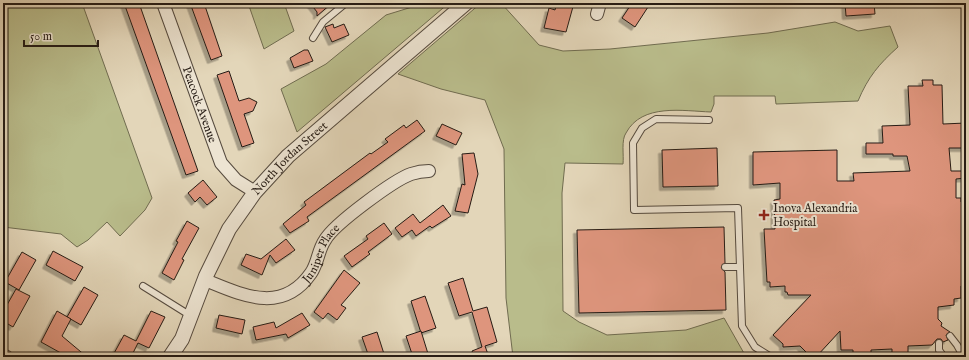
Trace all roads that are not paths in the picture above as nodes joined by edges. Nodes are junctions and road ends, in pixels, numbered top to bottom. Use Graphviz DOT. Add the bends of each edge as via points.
graph roads {
  1 [pos="164,3"];
  2 [pos="346,3"];
  3 [pos="466,3"];
  4 [pos="313,38"];
  5 [pos="708,120"];
  6 [pos="429,171"];
  7 [pos="255,192"];
  8 [pos="725,267"];
  9 [pos="740,267"];
  10 [pos="205,280"];
  11 [pos="143,286"];
  12 [pos="191,316"];
  13 [pos="950,336"];
  14 [pos="939,343"];
  15 [pos="3,355"];
  16 [pos="962,355"];
  17 [pos="7,357"];
  18 [pos="170,357"];
  19 [pos="771,357"];
  20 [pos="944,357"];
  1 -- 7 [label="street, Peacock Avenue" via="221,163 236,180"];
  2 -- 4 [label="lane" via="323,22"];
  3 -- 7 [label="street, North Jordan Street" via="288,156"];
  5 -- 9 [label="lane" via="656,119 642,128 633,143 634,210 738,208"];
  6 -- 10 [label="street, Juniper Place" via="411,174 398,180 339,224 323,243 312,272 294,291 254,299"];
  7 -- 10 [label="street, North Jordan Street" via="229,229"];
  8 -- 9 [label="lane"];
  9 -- 19 [label="lane" via="742,326 755,347"];
  10 -- 12 [label="street, North Jordan Street"];
  11 -- 12 [label="lane"];
  12 -- 18 [label="street, North Jordan Street" via="182,339"];
  13 -- 16 [label="lane"];
  14 -- 20 [label="lane" via="939,350"];
  15 -- 17 [label="street"];
}
